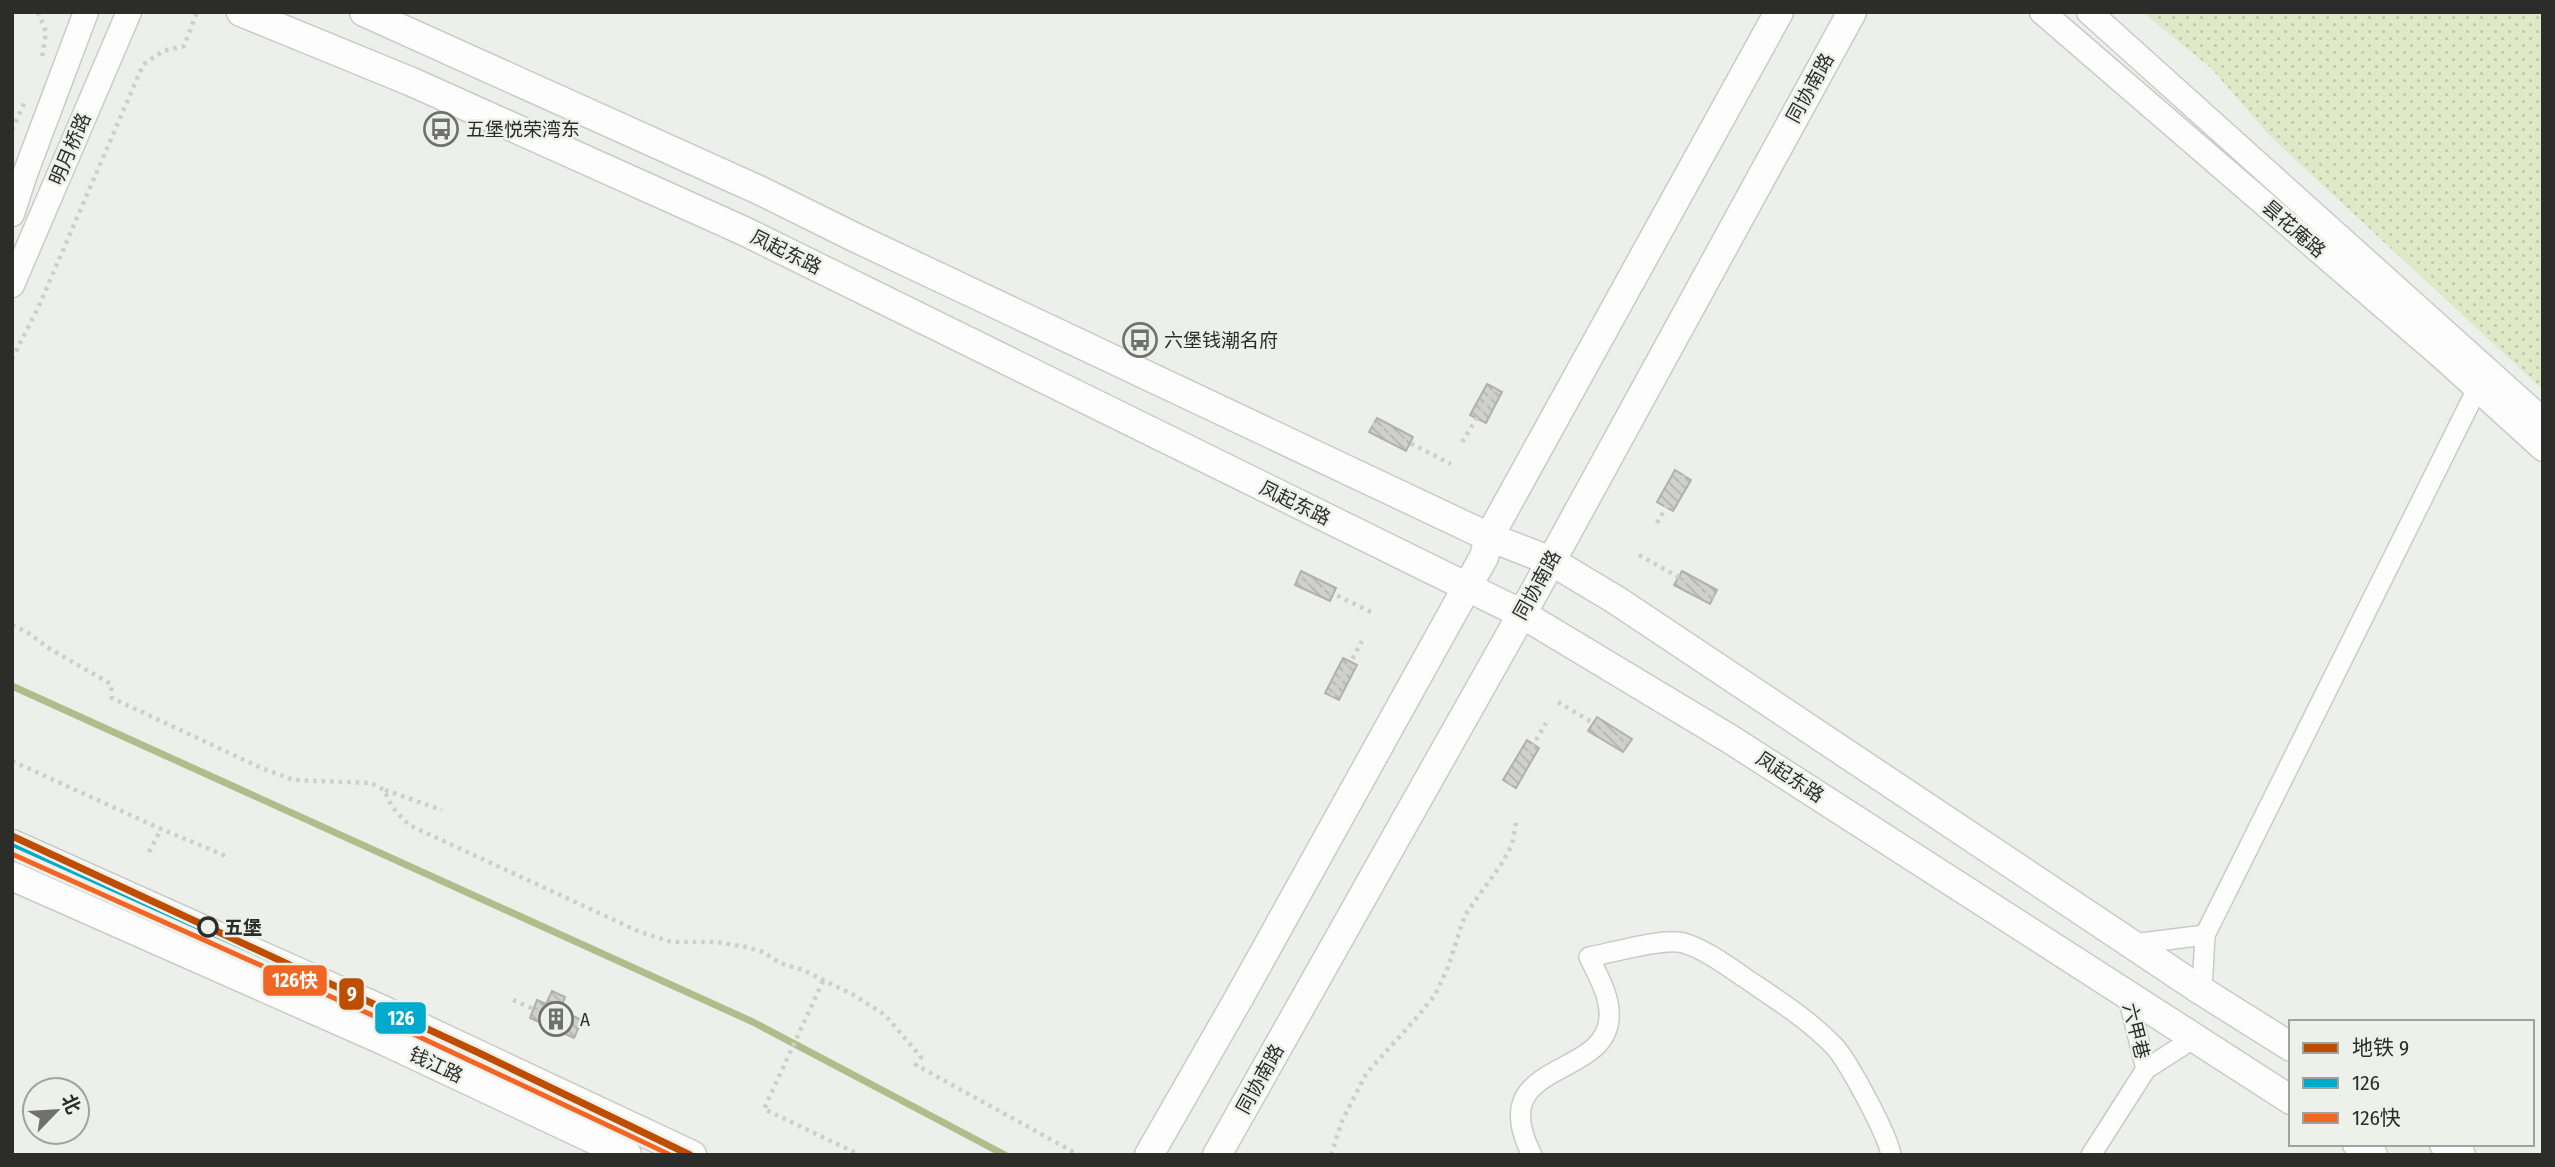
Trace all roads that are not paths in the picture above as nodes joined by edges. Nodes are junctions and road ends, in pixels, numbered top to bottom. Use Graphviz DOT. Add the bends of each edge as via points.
graph roads {
  1 [pos="86,12"];
  2 [pos="129,12"];
  3 [pos="241,12"];
  4 [pos="364,12"];
  5 [pos="1779,12"];
  6 [pos="1853,12"];
  7 [pos="2042,12"];
  8 [pos="2089,12"];
  9 [pos="12,214"];
  10 [pos="12,285"];
  11 [pos="2482,379"];
  12 [pos="2543,421"];
  13 [pos="2543,449"];
  14 [pos="1489,537"];
  15 [pos="1551,561"];
  16 [pos="1467,587"];
  17 [pos="1522,614"];
  18 [pos="12,844"];
  19 [pos="12,876"];
  20 [pos="2205,934"];
  21 [pos="2133,944"];
  22 [pos="2202,991"];
  23 [pos="2127,993"];
  24 [pos="2196,1037"];
  25 [pos="2289,1046"];
  26 [pos="2146,1069"];
  27 [pos="2289,1099"];
  28 [pos="628,1155"];
  29 [pos="692,1155"];
  30 [pos="1149,1155"];
  31 [pos="1217,1155"];
  32 [pos="1532,1155"];
  33 [pos="1891,1155"];
  34 [pos="2091,1155"];
  1 -- 9 [label="street, 明月桥路"];
  2 -- 10 [label="street, 明月桥路"];
  3 -- 16 [label="main road, 凤起东路" via="412,82 744,230"];
  4 -- 14 [label="main road" via="759,190"];
  5 -- 14 [label="main road"];
  6 -- 15 [label="main road, 同协南路"];
  7 -- 11 [label="street, 昙花庵路"];
  8 -- 11 [label="street, 昙花庵路"];
  11 -- 12 [label="street, 昙花庵路"];
  11 -- 13 [label="street, 昙花庵路"];
  11 -- 20 [label="street"];
  14 -- 15 [label="main road"];
  14 -- 16 [label="main road"];
  15 -- 17 [label="main road, 同协南路"];
  15 -- 21 [label="main road"];
  16 -- 17 [label="main road, 凤起东路"];
  16 -- 30 [label="main road"];
  17 -- 23 [label="main road, 凤起东路" via="1730,738"];
  17 -- 31 [label="main road, 同协南路"];
  18 -- 29 [label="main road, 钱江路"];
  19 -- 28 [label="main road, 钱江路" via="387,1042"];
  20 -- 21 [label="street"];
  20 -- 22 [label="street"];
  21 -- 22 [label="main road"];
  22 -- 25 [label="main road"];
  23 -- 24 [label="main road, 凤起东路"];
  23 -- 26 [label="street, 六甲巷"];
  24 -- 26 [label="street, 六甲巷"];
  24 -- 27 [label="main road, 凤起东路"];
  26 -- 34 [label="street, 六甲巷"];
  32 -- 33 [label="street" via="1519,1119 1526,1094 1605,1036 1609,1018 1606,994 1589,957 1682,942 1792,1010 1836,1048 1868,1101"];
}
